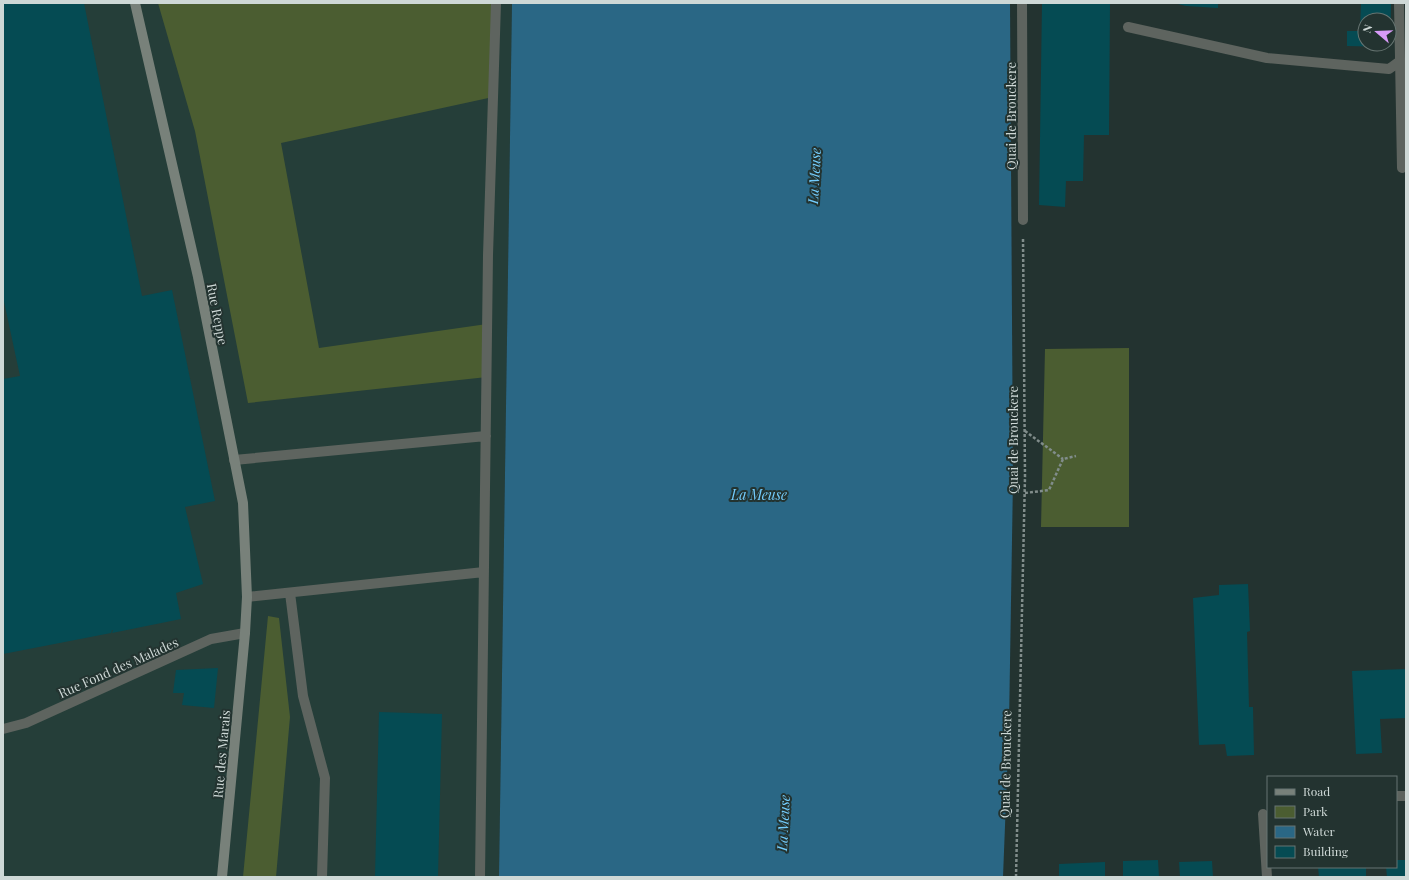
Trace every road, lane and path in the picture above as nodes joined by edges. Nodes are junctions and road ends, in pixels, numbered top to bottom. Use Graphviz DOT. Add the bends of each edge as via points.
graph roads {
  1 [pos="135,3"];
  2 [pos="496,3"];
  3 [pos="1022,3"];
  4 [pos="1399,3"];
  5 [pos="1128,27"];
  6 [pos="1400,61"];
  7 [pos="1404,169"];
  8 [pos="1023,220"];
  9 [pos="1025,430"];
  10 [pos="486,436"];
  11 [pos="1076,456"];
  12 [pos="1063,459"];
  13 [pos="234,460"];
  14 [pos="1025,494"];
  15 [pos="484,572"];
  16 [pos="290,593"];
  17 [pos="247,597"];
  18 [pos="245,633"];
  19 [pos="3,730"];
  20 [pos="1263,814"];
  21 [pos="222,877"];
  22 [pos="322,877"];
  23 [pos="480,877"];
  24 [pos="1016,877"];
  25 [pos="1267,877"];
  1 -- 13 [label="main road, Rue Reppe" via="198,277"];
  2 -- 10 [label="street" via="488,255"];
  3 -- 8 [label="street, Quai de Brouckere"];
  4 -- 6 [label="street"];
  5 -- 6 [label="street" via="1267,58 1389,69"];
  6 -- 7 [label="street"];
  8 -- 9 [label="path, Quai de Brouckere"];
  9 -- 12 [label="path"];
  9 -- 14 [label="path, Quai de Brouckere"];
  10 -- 13 [label="street"];
  10 -- 15 [label="street"];
  11 -- 12 [label="path"];
  12 -- 14 [label="path" via="1048,490"];
  13 -- 17 [label="main road, Rue Reppe" via="243,503"];
  14 -- 24 [label="path, Quai de Brouckere"];
  15 -- 16 [label="street"];
  15 -- 23 [label="street"];
  16 -- 17 [label="street"];
  16 -- 22 [label="street" via="303,696 326,778"];
  17 -- 18 [label="main road, Rue Reppe"];
  18 -- 19 [label="street, Rue Fond des Malades" via="211,639 26,723"];
  18 -- 21 [label="main road, Rue des Marais"];
  20 -- 25 [label="street"];
}
